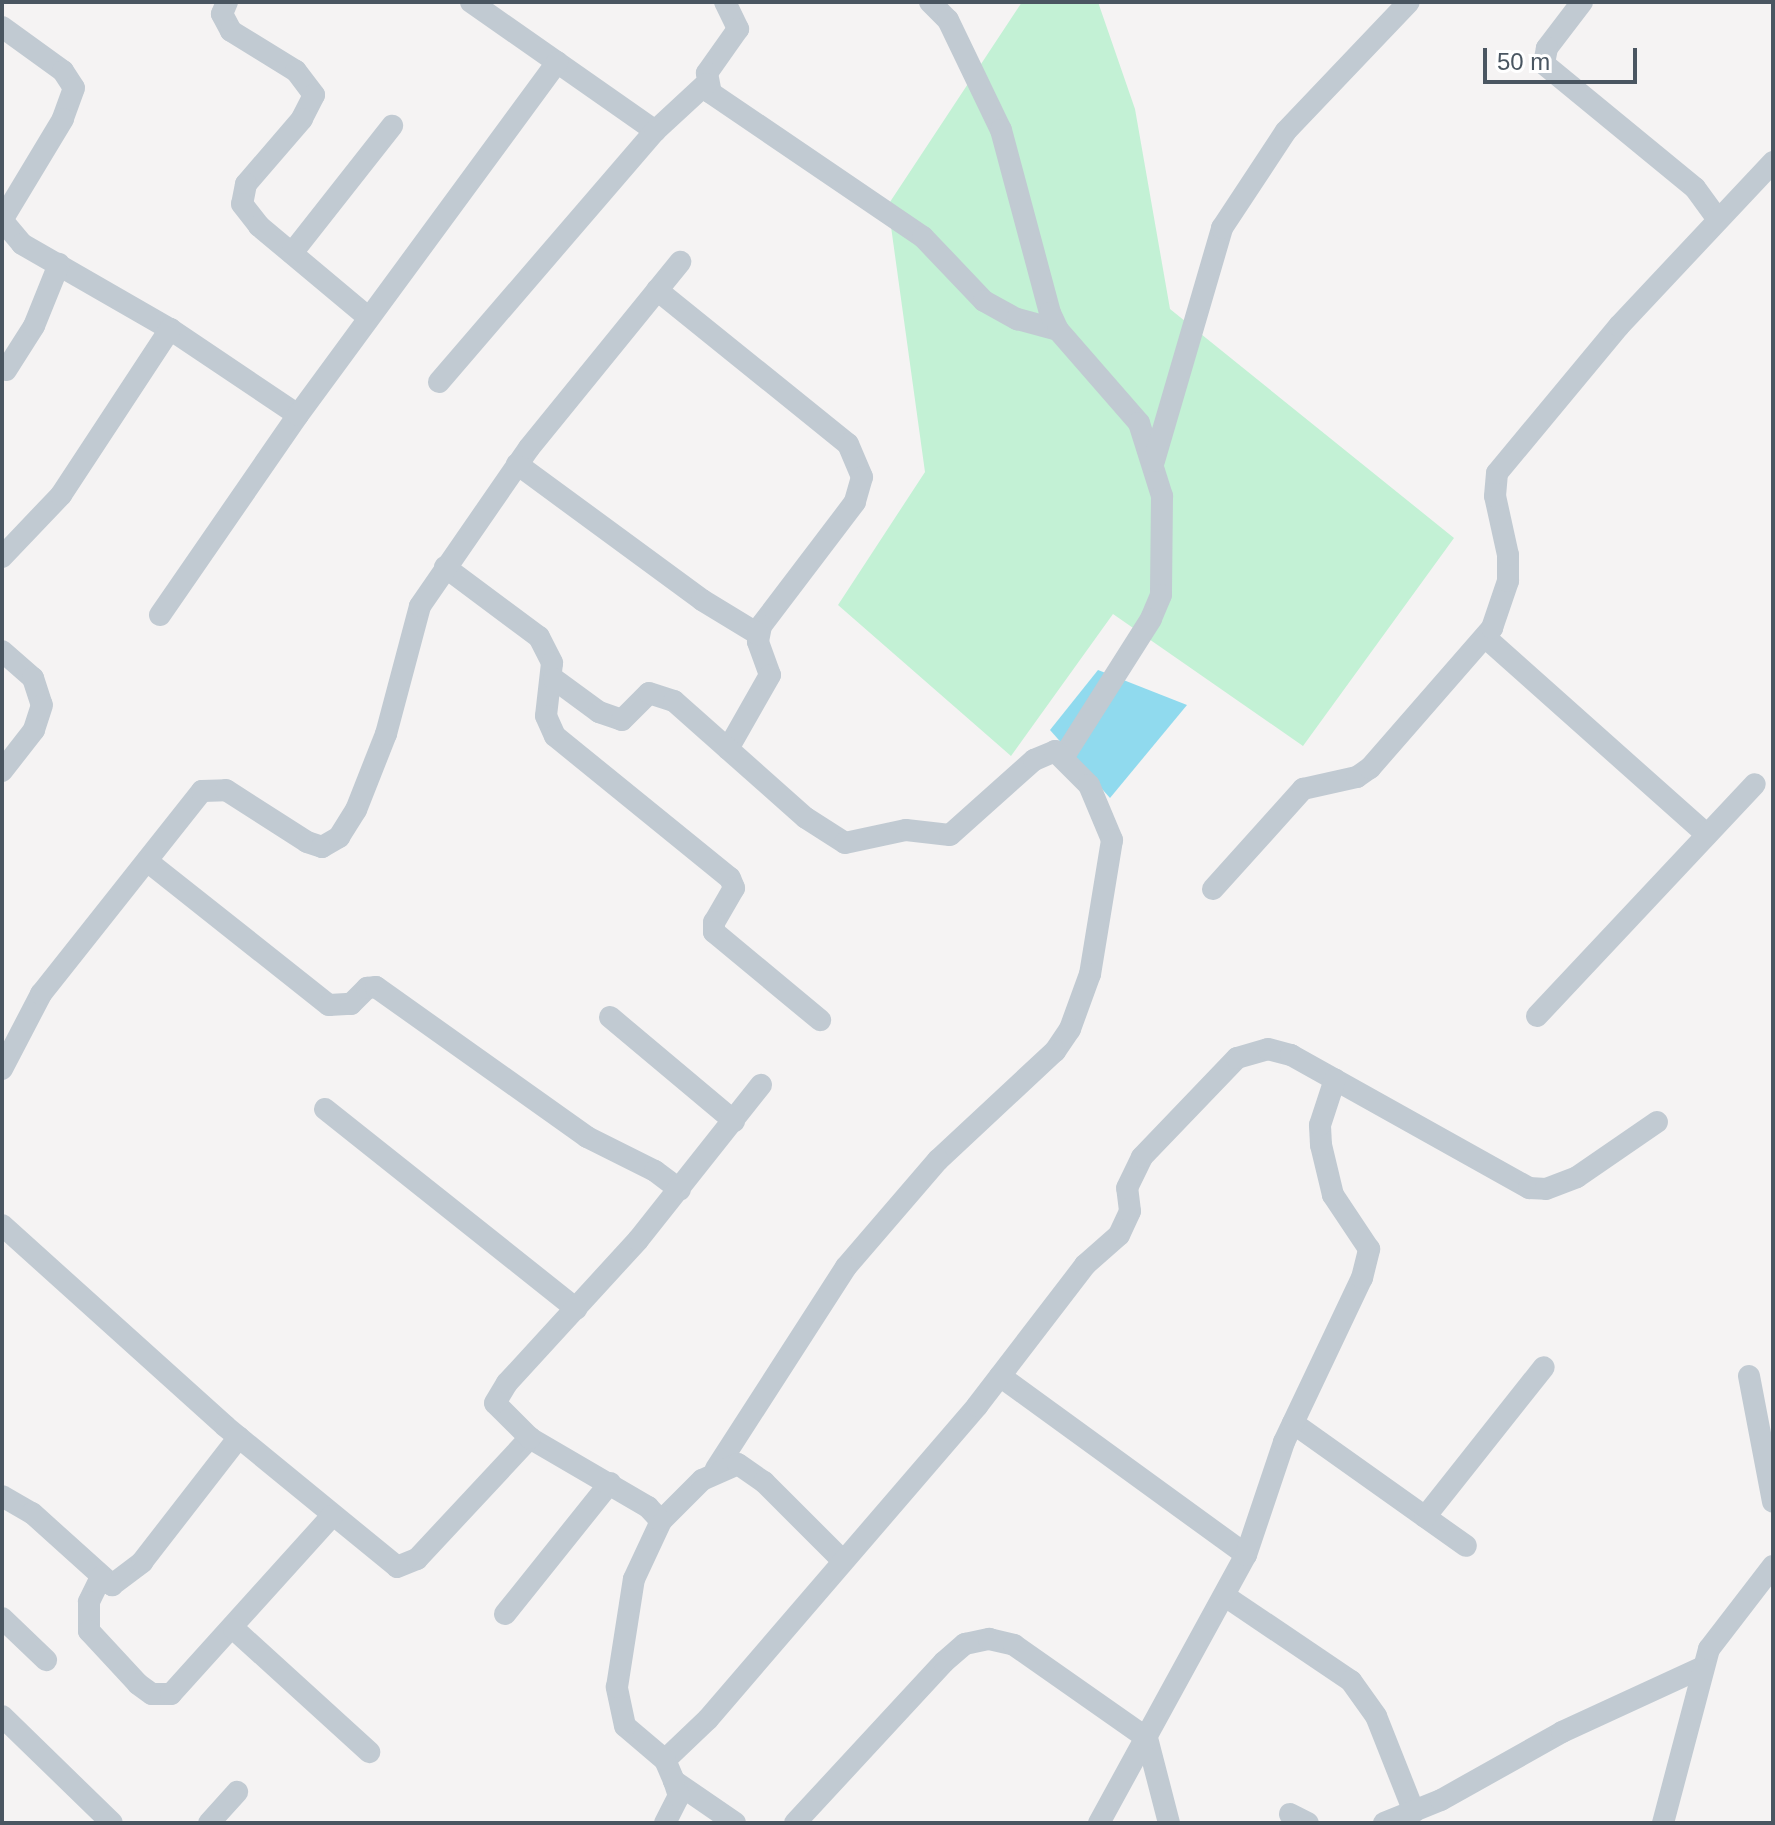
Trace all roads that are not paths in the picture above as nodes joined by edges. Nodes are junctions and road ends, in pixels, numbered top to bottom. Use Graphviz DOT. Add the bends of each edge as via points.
graph roads {
  1 [pos="227,2"];
  2 [pos="471,2"];
  3 [pos="725,2"];
  4 [pos="930,2"];
  5 [pos="1409,2"];
  6 [pos="1582,2"];
  7 [pos="2,27"];
  8 [pos="557,62"];
  9 [pos="706,84"];
  10 [pos="392,126"];
  11 [pos="655,131"];
  12 [pos="1773,162"];
  13 [pos="2,220"];
  14 [pos="1718,220"];
  15 [pos="292,253"];
  16 [pos="680,262"];
  17 [pos="59,264"];
  18 [pos="657,290"];
  19 [pos="368,317"];
  20 [pos="170,329"];
  21 [pos="1058,330"];
  22 [pos="6,370"];
  23 [pos="439,382"];
  24 [pos="298,415"];
  25 [pos="1154,461"];
  26 [pos="517,464"];
  27 [pos="2,557"];
  28 [pos="445,567"];
  29 [pos="160,615"];
  30 [pos="758,634"];
  31 [pos="1485,637"];
  32 [pos="2,651"];
  33 [pos="554,679"];
  34 [pos="728,749"];
  35 [pos="1064,756"];
  36 [pos="2,771"];
  37 [pos="1755,784"];
  38 [pos="1707,835"];
  39 [pos="147,861"];
  40 [pos="1213,889"];
  41 [pos="1537,1016"];
  42 [pos="610,1017"];
  43 [pos="820,1020"];
  44 [pos="2,1069"];
  45 [pos="1335,1079"];
  46 [pos="761,1085"];
  47 [pos="325,1109"];
  48 [pos="734,1121"];
  49 [pos="1657,1122"];
  50 [pos="680,1190"];
  51 [pos="2,1225"];
  52 [pos="576,1309"];
  53 [pos="1544,1367"];
  54 [pos="1000,1376"];
  55 [pos="1749,1376"];
  56 [pos="1293,1423"];
  57 [pos="239,1437"];
  58 [pos="530,1438"];
  59 [pos="716,1469"];
  60 [pos="610,1483"];
  61 [pos="3,1497"];
  62 [pos="1773,1502"];
  63 [pos="332,1516"];
  64 [pos="1425,1517"];
  65 [pos="661,1521"];
  66 [pos="1466,1546"];
  67 [pos="1246,1555"];
  68 [pos="842,1560"];
  69 [pos="1773,1566"];
  70 [pos="101,1577"];
  71 [pos="1225,1596"];
  72 [pos="505,1614"];
  73 [pos="2,1618"];
  74 [pos="234,1629"];
  75 [pos="46,1660"];
  76 [pos="1701,1668"];
  77 [pos="2,1716"];
  78 [pos="1147,1738"];
  79 [pos="369,1752"];
  80 [pos="670,1770"];
  81 [pos="237,1792"];
  82 [pos="1414,1812"];
  83 [pos="1108,1820"];
  84 [pos="112,1823"];
  85 [pos="209,1823"];
  86 [pos="665,1823"];
  87 [pos="735,1823"];
  88 [pos="795,1823"];
  89 [pos="1169,1823"];
  90 [pos="1384,1823"];
  91 [pos="1663,1823"];
  1 -- 15 [label="street" via="222,14 231,31 296,71 314,95 302,119 241,195 248,213"];
  2 -- 8 [label="street"];
  3 -- 9 [label="street" via="738,29 707,73"];
  4 -- 21 [label="street" via="948,20 1001,130"];
  5 -- 25 [label="street" via="1286,131 1222,228"];
  6 -- 14 [label="street" via="1547,48 1544,64 1695,188"];
  7 -- 13 [label="street" via="63,71 74,88 63,119"];
  8 -- 11 [label="street"];
  8 -- 19 [label="street"];
  9 -- 11 [label="street"];
  9 -- 21 [label="street" via="721,100 923,237 984,301 1017,319"];
  10 -- 15 [label="street"];
  11 -- 23 [label="street"];
  12 -- 14 [label="street"];
  13 -- 17 [label="street" via="22,244"];
  14 -- 31 [label="street" via="1619,326 1497,473 1495,496 1508,581 1501,615"];
  15 -- 19 [label="street"];
  16 -- 18 [label="street"];
  17 -- 20 [label="street"];
  17 -- 22 [label="street" via="34,326"];
  18 -- 26 [label="street"];
  18 -- 30 [label="street" via="807,408 848,444 859,462 862,477 855,502"];
  19 -- 24 [label="street"];
  20 -- 24 [label="street"];
  20 -- 27 [label="street" via="61,495"];
  21 -- 25 [label="street" via="1139,423"];
  24 -- 29 [label="street"];
  25 -- 35 [label="street" via="1162,496 1161,595"];
  26 -- 28 [label="street"];
  26 -- 30 [label="street" via="702,600"];
  28 -- 33 [label="street" via="539,637"];
  28 -- 39 [label="street" via="420,606 386,734 362,795 332,844 307,842 217,786 202,791"];
  30 -- 34 [label="street" via="770,675"];
  31 -- 38 [label="street"];
  31 -- 40 [label="street" via="1370,768 1341,782 1303,789"];
  32 -- 36 [label="street" via="33,678 42,705 34,730"];
  33 -- 34 [label="street" via="599,712 622,720 649,693 658,692"];
  33 -- 43 [label="street" via="546,716 555,736 730,878 734,888 714,922 714,932"];
  34 -- 35 [label="street" via="806,818 845,843 906,830 950,835 1034,760 1047,752"];
  35 -- 59 [label="street" via="1089,785 1112,840 1082,1005 1055,1051 938,1160 846,1267"];
  37 -- 38 [label="street"];
  38 -- 41 [label="street"];
  39 -- 44 [label="street" via="41,994"];
  39 -- 50 [label="street" via="329,1005 351,1004 367,988 376,987 587,1137 655,1171"];
  42 -- 48 [label="street"];
  45 -- 49 [label="street" via="1529,1188 1546,1189 1577,1177"];
  45 -- 54 [label="street" via="1268,1049 1237,1058 1142,1157 1127,1188 1127,1223 1078,1274"];
  45 -- 56 [label="street" via="1320,1125 1327,1180 1342,1213 1369,1249 1362,1278"];
  46 -- 48 [label="street"];
  47 -- 52 [label="street"];
  48 -- 50 [label="street"];
  50 -- 52 [label="street"];
  51 -- 57 [label="street"];
  52 -- 58 [label="street" via="495,1403"];
  53 -- 64 [label="street"];
  54 -- 67 [label="street"];
  54 -- 68 [label="street"];
  55 -- 62 [label="street"];
  56 -- 64 [label="street"];
  56 -- 67 [label="street"];
  57 -- 63 [label="street"];
  57 -- 70 [label="street" via="130,1576 112,1585"];
  58 -- 60 [label="street"];
  58 -- 63 [label="street" via="417,1559 397,1567"];
  59 -- 65 [label="street"];
  59 -- 68 [label="street" via="738,1464 753,1473"];
  60 -- 65 [label="street"];
  60 -- 72 [label="street"];
  61 -- 70 [label="street" via="32,1513"];
  63 -- 74 [label="street"];
  64 -- 66 [label="street"];
  65 -- 80 [label="street" via="634,1579 617,1687 625,1726"];
  67 -- 71 [label="street"];
  68 -- 80 [label="street"];
  69 -- 76 [label="street" via="1709,1649"];
  70 -- 74 [label="street" via="89,1602 89,1631 152,1694 171,1694"];
  71 -- 78 [label="street"];
  71 -- 82 [label="street" via="1351,1681 1376,1716"];
  73 -- 75 [label="street"];
  74 -- 79 [label="street"];
  76 -- 82 [label="street" via="1562,1732"];
  76 -- 91 [label="street"];
  77 -- 84 [label="street"];
  78 -- 83 [label="street"];
  78 -- 88 [label="street" via="1014,1645 989,1639 965,1644"];
  78 -- 89 [label="street"];
  80 -- 86 [label="street" via="679,1796"];
  80 -- 87 [label="street"];
  81 -- 85 [label="street"];
  82 -- 90 [label="street"];
}
